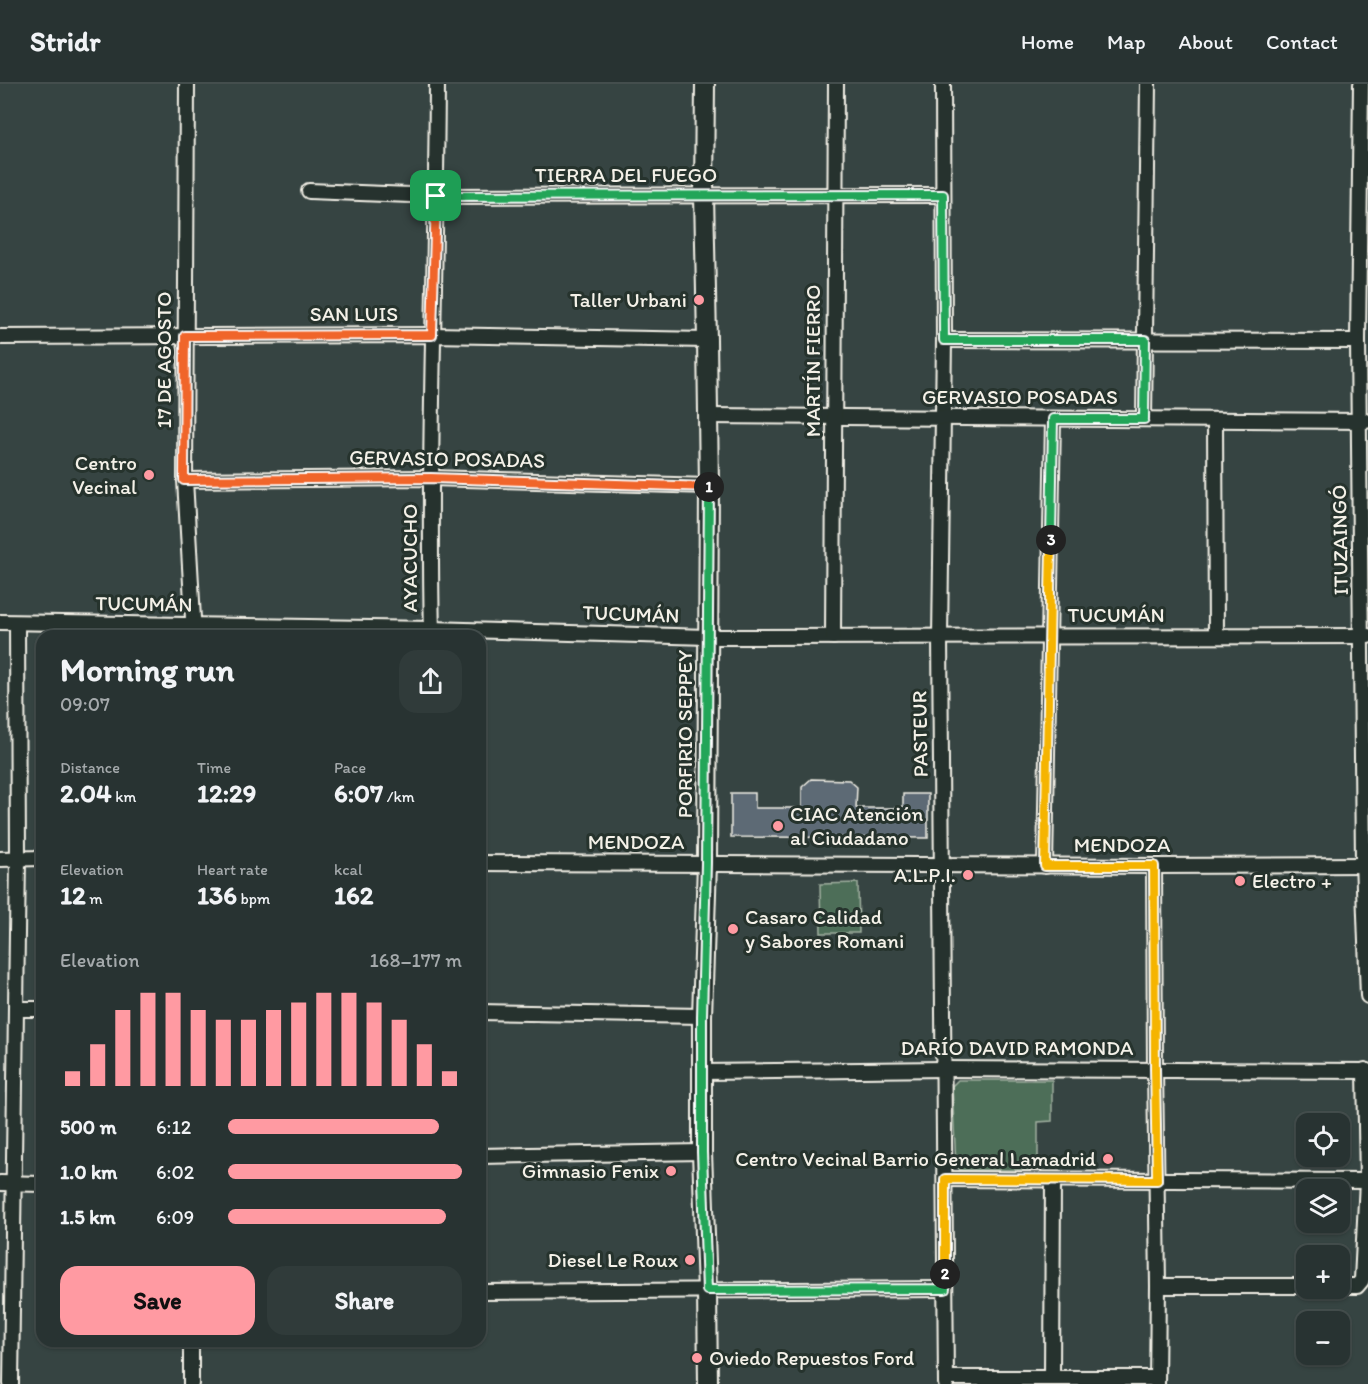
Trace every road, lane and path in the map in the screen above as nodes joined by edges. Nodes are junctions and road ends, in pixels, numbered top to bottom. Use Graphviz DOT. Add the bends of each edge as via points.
graph roads {
  1 [pos="187,84"];
  2 [pos="437,84"];
  3 [pos="705,84"];
  4 [pos="836,84"];
  5 [pos="943,84"];
  6 [pos="1148,84"];
  7 [pos="1361,84"];
  8 [pos="1364,170"];
  9 [pos="309,191"];
  10 [pos="835,194"];
  11 [pos="704,195"];
  12 [pos="943,195"];
  13 [pos="436,196"];
  14 [pos="432,335"];
  15 [pos="185,336"];
  16 [pos="0,337"];
  17 [pos="707,340"];
  18 [pos="944,340"];
  19 [pos="1145,340"];
  20 [pos="1358,341"];
  21 [pos="708,416"];
  22 [pos="834,417"];
  23 [pos="943,418"];
  24 [pos="1053,419"];
  25 [pos="1144,419"];
  26 [pos="1215,420"];
  27 [pos="1364,421"];
  28 [pos="431,478"];
  29 [pos="184,480"];
  30 [pos="709,486"];
  31 [pos="0,622"];
  32 [pos="17,622"];
  33 [pos="174,630"];
  34 [pos="194,630"];
  35 [pos="431,630"];
  36 [pos="486,633"];
  37 [pos="1216,636"];
  38 [pos="1365,636"];
  39 [pos="708,637"];
  40 [pos="832,637"];
  41 [pos="940,637"];
  42 [pos="1049,637"];
  43 [pos="18,858"];
  44 [pos="36,858"];
  45 [pos="0,859"];
  46 [pos="486,863"];
  47 [pos="706,863"];
  48 [pos="942,865"];
  49 [pos="1366,865"];
  50 [pos="1045,866"];
  51 [pos="1154,866"];
  52 [pos="1368,996"];
  53 [pos="36,1009"];
  54 [pos="16,1010"];
  55 [pos="486,1012"];
  56 [pos="702,1016"];
  57 [pos="944,1069"];
  58 [pos="1155,1069"];
  59 [pos="1366,1071"];
  60 [pos="702,1072"];
  61 [pos="702,1152"];
  62 [pos="486,1155"];
  63 [pos="945,1179"];
  64 [pos="1053,1180"];
  65 [pos="1157,1180"];
  66 [pos="1367,1181"];
  67 [pos="6,1184"];
  68 [pos="36,1184"];
  69 [pos="1158,1286"];
  70 [pos="1296,1286"];
  71 [pos="1350,1286"];
  72 [pos="945,1289"];
  73 [pos="707,1290"];
  74 [pos="486,1292"];
  75 [pos="191,1347"];
  76 [pos="1052,1378"];
  77 [pos="946,1381"];
  78 [pos="1157,1381"];
  79 [pos="11,1384"];
  80 [pos="191,1384"];
  81 [pos="708,1384"];
  1 -- 15 [label="street, 17 DE AGOSTO"];
  2 -- 13 [label="street, AYACUCHO"];
  3 -- 11 [label="main road, PORFIRIO SEPPEY"];
  4 -- 10 [label="street, MARTÍN FIERRO"];
  5 -- 12 [label="street, PASTEUR"];
  6 -- 19 [label="street"];
  7 -- 8 [label="street, ITUZAINGÓ"];
  8 -- 20 [label="street, ITUZAINGÓ"];
  9 -- 13 [label="street, TIERRA DEL FUEGO"];
  10 -- 11 [label="street, TIERRA DEL FUEGO"];
  10 -- 12 [label="street, TIERRA DEL FUEGO"];
  10 -- 22 [label="street, MARTÍN FIERRO"];
  11 -- 13 [label="street, TIERRA DEL FUEGO"];
  11 -- 17 [label="main road, PORFIRIO SEPPEY"];
  12 -- 18 [label="street, PASTEUR"];
  13 -- 14 [label="street, AYACUCHO"];
  14 -- 15 [label="street, SAN LUIS"];
  14 -- 17 [label="street, SAN LUIS"];
  14 -- 28 [label="street, AYACUCHO"];
  15 -- 16 [label="street, SAN LUIS"];
  15 -- 29 [label="street, 17 DE AGOSTO"];
  17 -- 21 [label="main road, PORFIRIO SEPPEY"];
  18 -- 19 [label="street"];
  18 -- 23 [label="street, PASTEUR"];
  19 -- 20 [label="street"];
  19 -- 25 [label="street"];
  20 -- 27 [label="street, ITUZAINGÓ"];
  21 -- 22 [label="street, GERVASIO POSADAS"];
  21 -- 30 [label="main road, PORFIRIO SEPPEY"];
  22 -- 23 [label="street, GERVASIO POSADAS"];
  22 -- 40 [label="street, MARTÍN FIERRO"];
  23 -- 24 [label="street, GERVASIO POSADAS"];
  23 -- 41 [label="street, PASTEUR"];
  24 -- 25 [label="street, GERVASIO POSADAS"];
  24 -- 42 [label="street"];
  25 -- 26 [label="street, GERVASIO POSADAS"];
  26 -- 27 [label="street, GERVASIO POSADAS"];
  26 -- 37 [label="street"];
  27 -- 38 [label="street, ITUZAINGÓ"];
  28 -- 29 [label="street, GERVASIO POSADAS"];
  28 -- 30 [label="street, GERVASIO POSADAS"];
  28 -- 35 [label="street, AYACUCHO"];
  29 -- 34 [label="street, 17 DE AGOSTO"];
  30 -- 39 [label="main road, PORFIRIO SEPPEY"];
  31 -- 32 [label="street, TUCUMÁN"];
  32 -- 33 [label="street, TUCUMÁN"];
  32 -- 43 [label="street"];
  36 -- 39 [label="street, TUCUMÁN"];
  37 -- 38 [label="street, TUCUMÁN"];
  37 -- 42 [label="street, TUCUMÁN"];
  38 -- 49 [label="street, ITUZAINGÓ"];
  39 -- 40 [label="street, TUCUMÁN"];
  39 -- 47 [label="main road, PORFIRIO SEPPEY"];
  40 -- 41 [label="street, TUCUMÁN"];
  41 -- 42 [label="street, TUCUMÁN"];
  41 -- 48 [label="street, PASTEUR"];
  42 -- 50 [label="street"];
  43 -- 44 [label="street"];
  43 -- 45 [label="street"];
  43 -- 54 [label="street"];
  46 -- 47 [label="street, MENDOZA"];
  47 -- 48 [label="street, MENDOZA"];
  47 -- 56 [label="main road, PORFIRIO SEPPEY"];
  48 -- 50 [label="street, MENDOZA"];
  48 -- 57 [label="street, PASTEUR"];
  49 -- 51 [label="street, MENDOZA"];
  49 -- 52 [label="street, ITUZAINGÓ"];
  50 -- 51 [label="street, MENDOZA"];
  51 -- 58 [label="street"];
  53 -- 54 [label="street"];
  54 -- 67 [label="street"];
  55 -- 56 [label="street"];
  56 -- 60 [label="main road, PORFIRIO SEPPEY"];
  57 -- 58 [label="street, DARÍO DAVID RAMONDA"];
  57 -- 60 [label="street, DARÍO DAVID RAMONDA"];
  57 -- 63 [label="street, PASTEUR"];
  58 -- 59 [label="street, DARÍO DAVID RAMONDA"];
  58 -- 65 [label="street"];
  59 -- 66 [label="street"];
  60 -- 61 [label="main road, PORFIRIO SEPPEY"];
  61 -- 62 [label="street"];
  61 -- 73 [label="main road, PORFIRIO SEPPEY"];
  63 -- 64 [label="street"];
  63 -- 72 [label="street, PASTEUR"];
  64 -- 65 [label="street"];
  64 -- 76 [label="street"];
  65 -- 66 [label="street"];
  65 -- 69 [label="street"];
  66 -- 71 [label="street" via="1362,1280 1357,1286"];
  67 -- 68 [label="street"];
  67 -- 79 [label="street"];
  69 -- 70 [label="street"];
  69 -- 78 [label="street"];
  72 -- 73 [label="street"];
  72 -- 77 [label="street, PASTEUR"];
  73 -- 74 [label="street"];
  73 -- 81 [label="main road, PORFIRIO SEPPEY"];
  75 -- 80 [label="street"];
  76 -- 77 [label="street"];
  76 -- 78 [label="street"];
}
